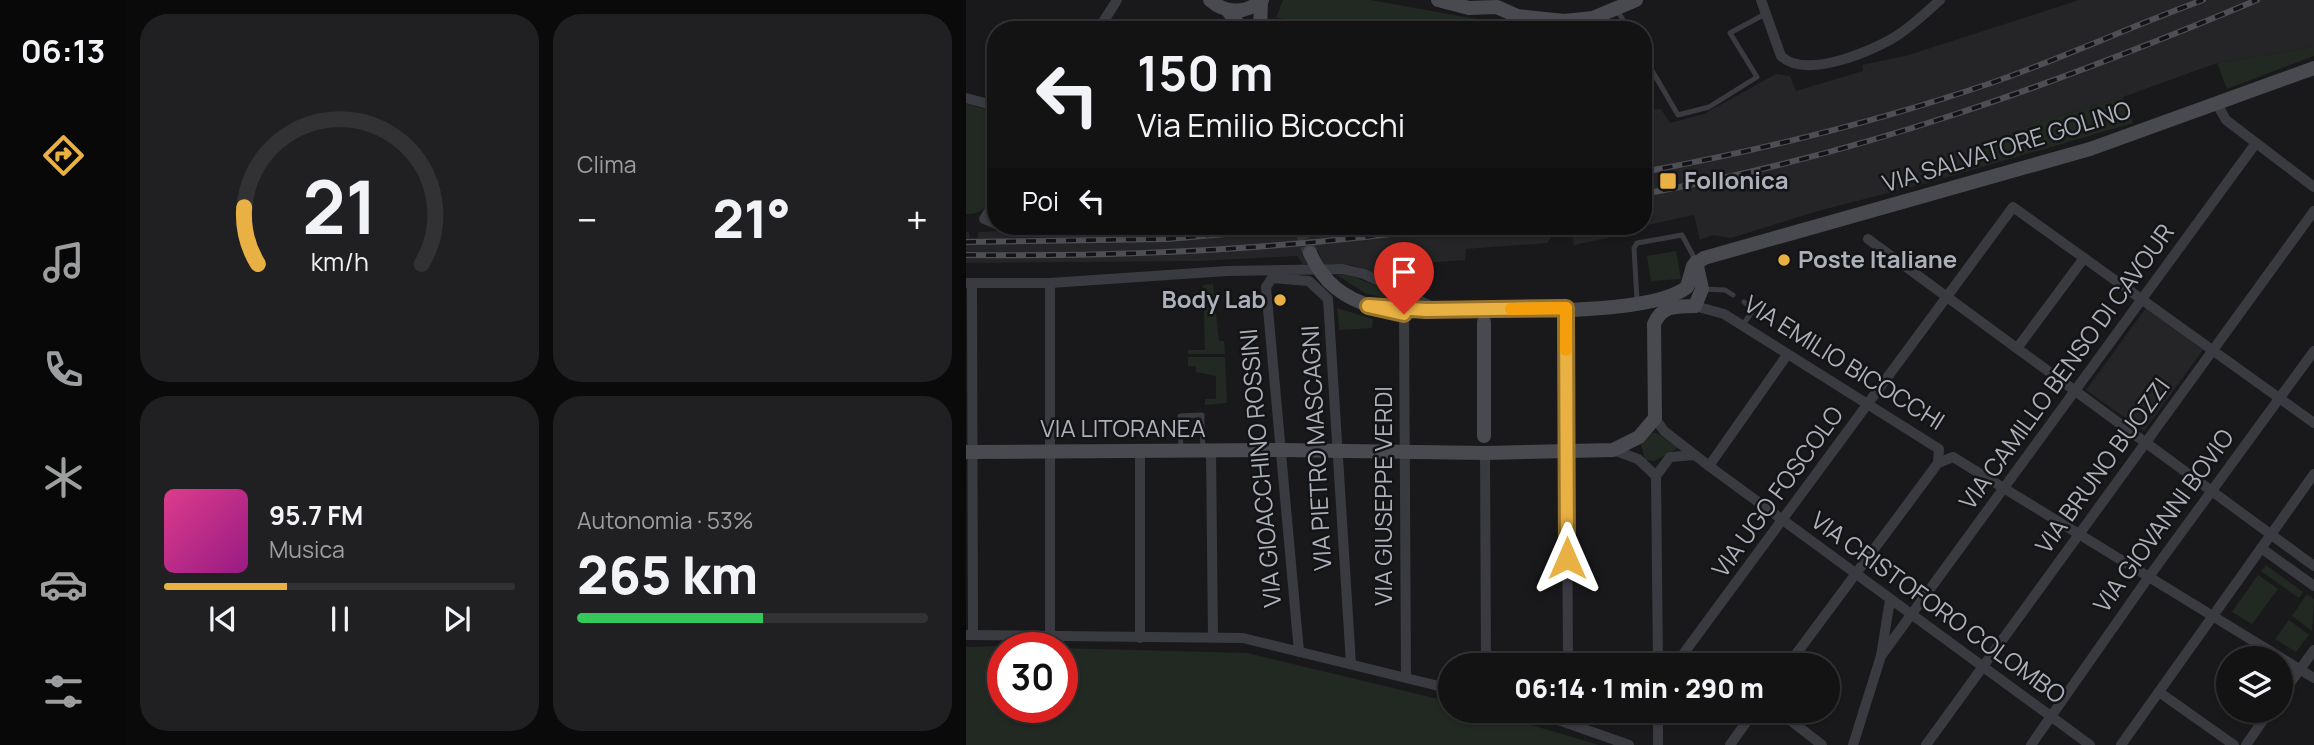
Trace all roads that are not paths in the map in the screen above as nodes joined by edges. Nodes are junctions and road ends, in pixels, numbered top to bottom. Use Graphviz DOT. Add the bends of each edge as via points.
graph roads {
  1 [pos="1116,0"];
  2 [pos="1210,0"];
  3 [pos="1438,0"];
  4 [pos="1468,0"];
  5 [pos="1636,0"];
  6 [pos="1761,0"];
  7 [pos="1940,0"];
  8 [pos="1261,1"];
  9 [pos="1453,3"];
  10 [pos="1496,3"];
  11 [pos="1228,10"];
  12 [pos="1617,10"];
  13 [pos="1765,14"];
  14 [pos="1103,21"];
  15 [pos="1236,21"];
  16 [pos="1260,21"];
  17 [pos="1537,21"];
  18 [pos="1574,21"];
  19 [pos="1624,21"];
  20 [pos="2314,68"];
  21 [pos="1652,70"];
  22 [pos="966,97"];
  23 [pos="987,103"];
  24 [pos="2217,104"];
  25 [pos="2256,143"];
  26 [pos="2314,187"];
  27 [pos="2314,211"];
  28 [pos="1868,239"];
  29 [pos="1310,253"];
  30 [pos="2084,258"];
  31 [pos="1702,262"];
  32 [pos="1268,280"];
  33 [pos="1050,283"];
  34 [pos="969,284"];
  35 [pos="1685,289"];
  36 [pos="1702,289"];
  37 [pos="1733,295"];
  38 [pos="1949,296"];
  39 [pos="2143,299"];
  40 [pos="1744,302"];
  41 [pos="1368,306"];
  42 [pos="1629,306"];
  43 [pos="1695,306"];
  44 [pos="1566,308"];
  45 [pos="1503,309"];
  46 [pos="1471,310"];
  47 [pos="1451,311"];
  48 [pos="1404,314"];
  49 [pos="1484,322"];
  50 [pos="1654,324"];
  51 [pos="1742,326"];
  52 [pos="2018,347"];
  53 [pos="2213,350"];
  54 [pos="2314,351"];
  55 [pos="1787,355"];
  56 [pos="2076,390"];
  57 [pos="2280,398"];
  58 [pos="1868,406"];
  59 [pos="1655,418"];
  60 [pos="2314,423"];
  61 [pos="1195,426"];
  62 [pos="1202,426"];
  63 [pos="1484,436"];
  64 [pos="2146,442"];
  65 [pos="1280,450"];
  66 [pos="1338,450"];
  67 [pos="1404,450"];
  68 [pos="1613,450"];
  69 [pos="1181,451"];
  70 [pos="1207,451"];
  71 [pos="1449,451"];
  72 [pos="1567,451"];
  73 [pos="969,452"];
  74 [pos="1050,452"];
  75 [pos="1140,452"];
  76 [pos="1508,452"];
  77 [pos="1485,453"];
  78 [pos="1695,455"];
  79 [pos="1938,463"];
  80 [pos="1709,466"];
  81 [pos="2314,474"];
  82 [pos="1656,477"];
  83 [pos="2004,488"];
  84 [pos="2211,490"];
  85 [pos="1784,522"];
  86 [pos="2079,535"];
  87 [pos="2270,535"];
  88 [pos="2261,548"];
  89 [pos="2314,566"];
  90 [pos="1854,573"];
  91 [pos="2148,578"];
  92 [pos="2314,586"];
  93 [pos="1891,600"];
  94 [pos="1913,616"];
  95 [pos="2211,616"];
  96 [pos="1050,632"];
  97 [pos="970,635"];
  98 [pos="1213,637"];
  99 [pos="1078,638"];
  100 [pos="1140,638"];
  101 [pos="2314,650"];
  102 [pos="1299,652"];
  103 [pos="1486,653"];
  104 [pos="1568,653"];
  105 [pos="1658,653"];
  106 [pos="1684,653"];
  107 [pos="1797,653"];
  108 [pos="1881,656"];
  109 [pos="1351,664"];
  110 [pos="1982,666"];
  111 [pos="2300,670"];
  112 [pos="1406,677"];
  113 [pos="2314,678"];
  114 [pos="2293,679"];
  115 [pos="1438,686"];
  116 [pos="2159,692"];
  117 [pos="2050,716"];
  118 [pos="1583,723"];
  119 [pos="1658,723"];
  120 [pos="1746,723"];
  121 [pos="1794,723"];
  122 [pos="2261,723"];
  123 [pos="1629,745"];
  124 [pos="1658,745"];
  125 [pos="1730,745"];
  126 [pos="1822,745"];
  127 [pos="1853,745"];
  128 [pos="1926,745"];
  129 [pos="2031,745"];
  130 [pos="2090,745"];
  131 [pos="2121,745"];
  132 [pos="2234,745"];
  133 [pos="2246,745"];
  1 -- 14 [label="street"];
  2 -- 11 [label="street"];
  3 -- 9 [label="street"];
  4 -- 9 [label="street"];
  5 -- 12 [label="street"];
  6 -- 13 [label="street"];
  7 -- 13 [label="street" via="1897,35 1873,47 1836,61 1801,66 1781,56"];
  8 -- 11 [label="street" via="1251,8"];
  8 -- 16 [label="street"];
  9 -- 10 [label="street" via="1469,8"];
  10 -- 17 [label="street"];
  11 -- 15 [label="street"];
  12 -- 18 [label="street"];
  12 -- 19 [label="lane"];
  13 -- 21 [label="lane" via="1730,33 1757,77 1709,107 1678,115"];
  20 -- 24 [label="street, VIA SALVATORE GOLINO"];
  22 -- 23 [label="street"];
  24 -- 25 [label="street" via="2226,120"];
  24 -- 31 [label="street, VIA SALVATORE GOLINO" via="2090,149"];
  25 -- 26 [label="street"];
  25 -- 39 [label="street, VIA CAMILLO BENSO DI CAVOUR"];
  27 -- 53 [label="street, VIA BRUNO BUOZZI"];
  28 -- 38 [label="street"];
  29 -- 41 [label="street" via="1329,284"];
  30 -- 38 [label="street, VIA UGO FOSCOLO" via="2013,207"];
  30 -- 39 [label="street"];
  30 -- 52 [label="street"];
  31 -- 35 [label="street"];
  31 -- 36 [label="street"];
  31 -- 42 [label="lane" via="1682,235 1637,243 1639,296"];
  32 -- 65 [label="street, VIA GIOACCHINO ROSSINI"];
  32 -- 66 [label="street, VIA PIETRO MASCAGNI" via="1300,278 1318,287 1328,299"];
  33 -- 34 [label="street"];
  33 -- 47 [label="street" via="1343,268"];
  33 -- 74 [label="street"];
  34 -- 73 [label="street"];
  35 -- 42 [label="street" via="1670,298"];
  35 -- 43 [label="street"];
  36 -- 37 [label="lane"];
  36 -- 43 [label="street"];
  38 -- 52 [label="street"];
  38 -- 58 [label="street, VIA UGO FOSCOLO"];
  39 -- 53 [label="street"];
  39 -- 56 [label="street, VIA CAMILLO BENSO DI CAVOUR"];
  40 -- 51 [label="lane" via="1754,309"];
  41 -- 47 [label="street"];
  41 -- 48 [label="street"];
  42 -- 44 [label="street"];
  42 -- 50 [label="street" via="1645,311"];
  43 -- 50 [label="street" via="1664,309"];
  43 -- 51 [label="street, VIA EMILIO BICOCCHI" via="1712,309"];
  44 -- 45 [label="street"];
  44 -- 72 [label="street"];
  45 -- 46 [label="street"];
  45 -- 49 [label="street" via="1489,314"];
  46 -- 47 [label="street"];
  46 -- 49 [label="street"];
  47 -- 48 [label="street"];
  48 -- 67 [label="street, VIA GIUSEPPE VERDI"];
  49 -- 63 [label="street"];
  50 -- 59 [label="street"];
  51 -- 55 [label="street, VIA EMILIO BICOCCHI"];
  52 -- 56 [label="street"];
  53 -- 57 [label="street"];
  53 -- 64 [label="street, VIA BRUNO BUOZZI"];
  54 -- 57 [label="street, VIA GIOVANNI BOVIO"];
  55 -- 58 [label="street, VIA EMILIO BICOCCHI"];
  55 -- 80 [label="street"];
  56 -- 64 [label="street"];
  56 -- 83 [label="street, VIA CAMILLO BENSO DI CAVOUR"];
  57 -- 60 [label="street"];
  57 -- 84 [label="street, VIA GIOVANNI BOVIO"];
  58 -- 79 [label="street, VIA EMILIO BICOCCHI" via="1939,449"];
  58 -- 85 [label="street, VIA UGO FOSCOLO"];
  59 -- 68 [label="street" via="1639,437"];
  59 -- 78 [label="street, VIA CRISTOFORO COLOMBO"];
  61 -- 62 [label="lane"];
  62 -- 69 [label="lane" via="1202,415 1180,416"];
  62 -- 70 [label="lane"];
  63 -- 71 [label="street" via="1474,447"];
  63 -- 76 [label="street"];
  64 -- 84 [label="street"];
  64 -- 86 [label="street, VIA BRUNO BUOZZI"];
  65 -- 66 [label="street, VIA LITORANEA"];
  65 -- 70 [label="street, VIA LITORANEA"];
  65 -- 102 [label="street, VIA GIOACCHINO ROSSINI"];
  66 -- 67 [label="street, VIA LITORANEA"];
  66 -- 109 [label="street, VIA PIETRO MASCAGNI"];
  67 -- 71 [label="street, VIA LITORANEA"];
  67 -- 112 [label="street, VIA GIUSEPPE VERDI"];
  68 -- 72 [label="street, VIA LITORANEA"];
  68 -- 82 [label="street" via="1638,459"];
  69 -- 70 [label="street, VIA LITORANEA"];
  69 -- 75 [label="street, VIA LITORANEA"];
  70 -- 98 [label="street"];
  71 -- 77 [label="street, VIA LITORANEA"];
  72 -- 76 [label="street, VIA LITORANEA"];
  72 -- 104 [label="street"];
  73 -- 74 [label="street, VIA LITORANEA"];
  73 -- 97 [label="street"];
  74 -- 75 [label="street, VIA LITORANEA"];
  74 -- 96 [label="street"];
  75 -- 100 [label="street"];
  76 -- 77 [label="street, VIA LITORANEA"];
  77 -- 103 [label="street"];
  78 -- 80 [label="street, VIA CRISTOFORO COLOMBO"];
  78 -- 82 [label="street" via="1671,457"];
  79 -- 83 [label="street, VIA EMILIO BICOCCHI" via="1953,457"];
  79 -- 90 [label="street"];
  80 -- 85 [label="street, VIA CRISTOFORO COLOMBO"];
  81 -- 87 [label="street"];
  82 -- 105 [label="street"];
  83 -- 86 [label="street, VIA EMILIO BICOCCHI"];
  83 -- 94 [label="street, VIA CAMILLO BENSO DI CAVOUR"];
  84 -- 87 [label="street"];
  84 -- 91 [label="street, VIA GIOVANNI BOVIO"];
  85 -- 90 [label="street, VIA CRISTOFORO COLOMBO"];
  85 -- 106 [label="street, VIA UGO FOSCOLO"];
  86 -- 91 [label="street, VIA EMILIO BICOCCHI"];
  86 -- 110 [label="street, VIA BRUNO BUOZZI"];
  87 -- 88 [label="street"];
  87 -- 89 [label="street"];
  88 -- 92 [label="street"];
  88 -- 95 [label="street"];
  90 -- 93 [label="street, VIA CRISTOFORO COLOMBO"];
  90 -- 107 [label="street"];
  91 -- 95 [label="street, VIA EMILIO BICOCCHI"];
  91 -- 117 [label="street, VIA GIOVANNI BOVIO"];
  93 -- 94 [label="street, VIA CRISTOFORO COLOMBO"];
  93 -- 108 [label="street"];
  94 -- 108 [label="street, VIA CAMILLO BENSO DI CAVOUR"];
  94 -- 110 [label="street, VIA CRISTOFORO COLOMBO"];
  95 -- 111 [label="street, VIA EMILIO BICOCCHI"];
  95 -- 116 [label="street"];
  98 -- 100 [label="street"];
  98 -- 102 [label="street" via="1249,639"];
  99 -- 100 [label="street"];
  101 -- 111 [label="street"];
  102 -- 109 [label="street"];
  108 -- 127 [label="street"];
  109 -- 112 [label="street"];
  110 -- 117 [label="street, VIA CRISTOFORO COLOMBO"];
  110 -- 128 [label="street, VIA BRUNO BUOZZI"];
  111 -- 113 [label="street, VIA EMILIO BICOCCHI"];
  111 -- 114 [label="street"];
  112 -- 115 [label="street"];
  116 -- 131 [label="street"];
  116 -- 132 [label="street"];
  117 -- 129 [label="street, VIA GIOVANNI BOVIO"];
  117 -- 130 [label="street, VIA CRISTOFORO COLOMBO"];
  118 -- 123 [label="street"];
  119 -- 124 [label="street"];
  120 -- 125 [label="street"];
  121 -- 126 [label="street"];
  122 -- 133 [label="street"];
}
